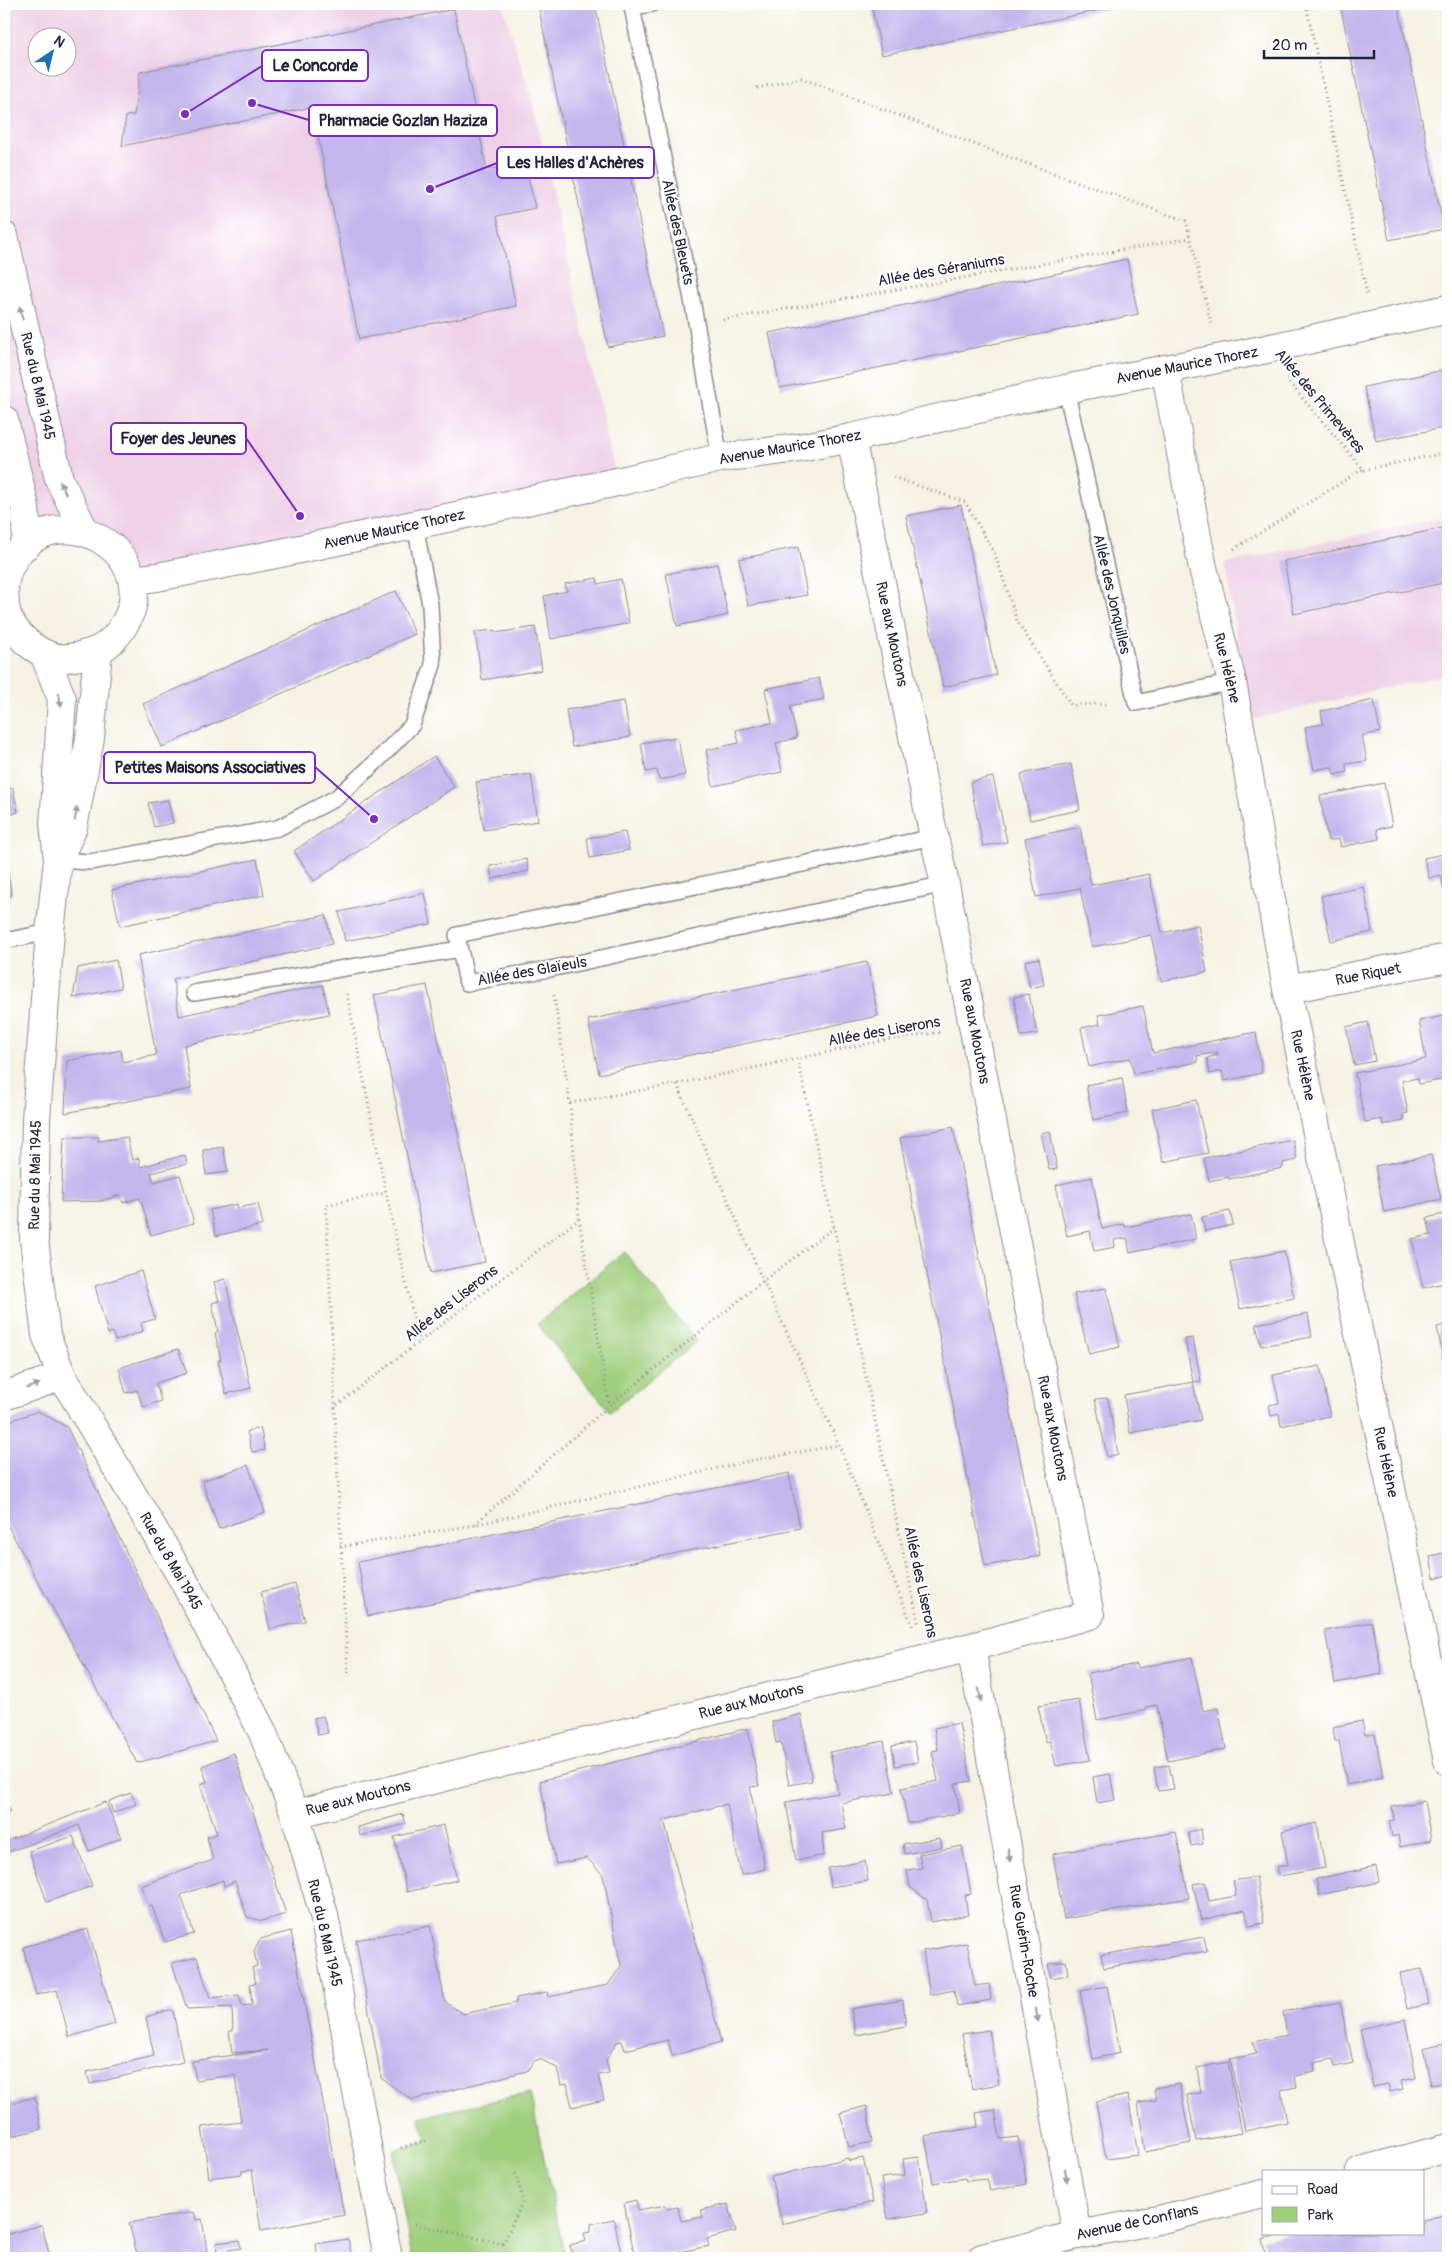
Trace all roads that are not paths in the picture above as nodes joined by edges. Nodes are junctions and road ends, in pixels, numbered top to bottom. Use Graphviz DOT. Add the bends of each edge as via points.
graph roads {
  1 [pos="652,4"];
  2 [pos="4,236"];
  3 [pos="1448,309"];
  4 [pos="1165,369"];
  5 [pos="1066,389"];
  6 [pos="4,420"];
  7 [pos="851,438"];
  8 [pos="720,458"];
  9 [pos="415,525"];
  10 [pos="85,532"];
  11 [pos="27,545"];
  12 [pos="132,580"];
  13 [pos="4,586"];
  14 [pos="6,617"];
  15 [pos="98,651"];
  16 [pos="44,654"];
  17 [pos="1232,682"];
  18 [pos="934,837"];
  19 [pos="58,860"];
  20 [pos="946,884"];
  21 [pos="50,932"];
  22 [pos="4,941"];
  23 [pos="460,949"];
  24 [pos="1448,958"];
  25 [pos="1287,989"];
  26 [pos="194,993"];
  27 [pos="62,1376"];
  28 [pos="4,1396"];
  29 [pos="971,1647"];
  30 [pos="1448,1760"];
  31 [pos="295,1814"];
  32 [pos="1448,2148"];
  33 [pos="1364,2170"];
  34 [pos="1262,2194"];
  35 [pos="1077,2235"];
  36 [pos="388,2258"];
  37 [pos="982,2258"];
  1 -- 8 [label="lane, Allée des Bleuets" via="632,7"];
  10 -- 2 [label="street, Rue du 8 Mai 1945, one-way" via="59,479"];
  3 -- 4 [label="street, Avenue Maurice Thorez"];
  4 -- 5 [label="street, Avenue Maurice Thorez"];
  4 -- 17 [label="street, Rue Hélène" via="1202,568"];
  5 -- 7 [label="street, Avenue Maurice Thorez"];
  5 -- 17 [label="lane, Allée des Jonquilles" via="1136,703"];
  6 -- 11 [label="street" via="25,507"];
  7 -- 8 [label="street, Avenue Maurice Thorez"];
  7 -- 18 [label="street, Rue aux Moutons"];
  8 -- 9 [label="street, Avenue Maurice Thorez"];
  9 -- 12 [label="street, Avenue Maurice Thorez"];
  9 -- 19 [label="lane" via="430,605 433,665 412,726 376,762 336,798 278,828 90,862"];
  10 -- 11 [label="street" via="61,529 39,536"];
  10 -- 12 [label="street" via="99,536 116,550"];
  11 -- 13 [label="street" via="10,564"];
  12 -- 15 [label="street" via="133,598 128,619 116,638"];
  13 -- 14 [label="street"];
  14 -- 16 [label="street" via="19,635"];
  15 -- 16 [label="street" via="67,658"];
  19 -- 15 [label="street, Rue du 8 Mai 1945, one-way" via="73,827 90,738"];
  16 -- 19 [label="street, Rue du 8 Mai 1945, one-way" via="62,699 54,824"];
  17 -- 25 [label="street, Rue Hélène"];
  18 -- 20 [label="street, Rue aux Moutons"];
  18 -- 23 [label="lane" via="457,934"];
  19 -- 21 [label="street, Rue du 8 Mai 1945"];
  20 -- 23 [label="lane, Allée des Glaïeuls" via="550,969 467,982"];
  20 -- 29 [label="street, Rue aux Moutons" via="1090,1615"];
  21 -- 22 [label="lane"];
  21 -- 27 [label="street, Rue du 8 Mai 1945" via="36,1119 34,1239 46,1335"];
  23 -- 26 [label="lane"];
  24 -- 25 [label="street, Rue Riquet"];
  25 -- 30 [label="street, Rue Hélène"];
  28 -- 27 [label="street, one-way"];
  27 -- 31 [label="street, Rue du 8 Mai 1945" via="184,1581 262,1731"];
  29 -- 31 [label="street, Rue aux Moutons"];
  29 -- 35 [label="street, Rue Guérin-Roche, one-way"];
  31 -- 36 [label="street, Rue du 8 Mai 1945" via="324,1915"];
  32 -- 33 [label="street"];
  34 -- 35 [label="street, Avenue de Conflans" via="1158,2220"];
  35 -- 37 [label="street, Avenue de Conflans"];
}
